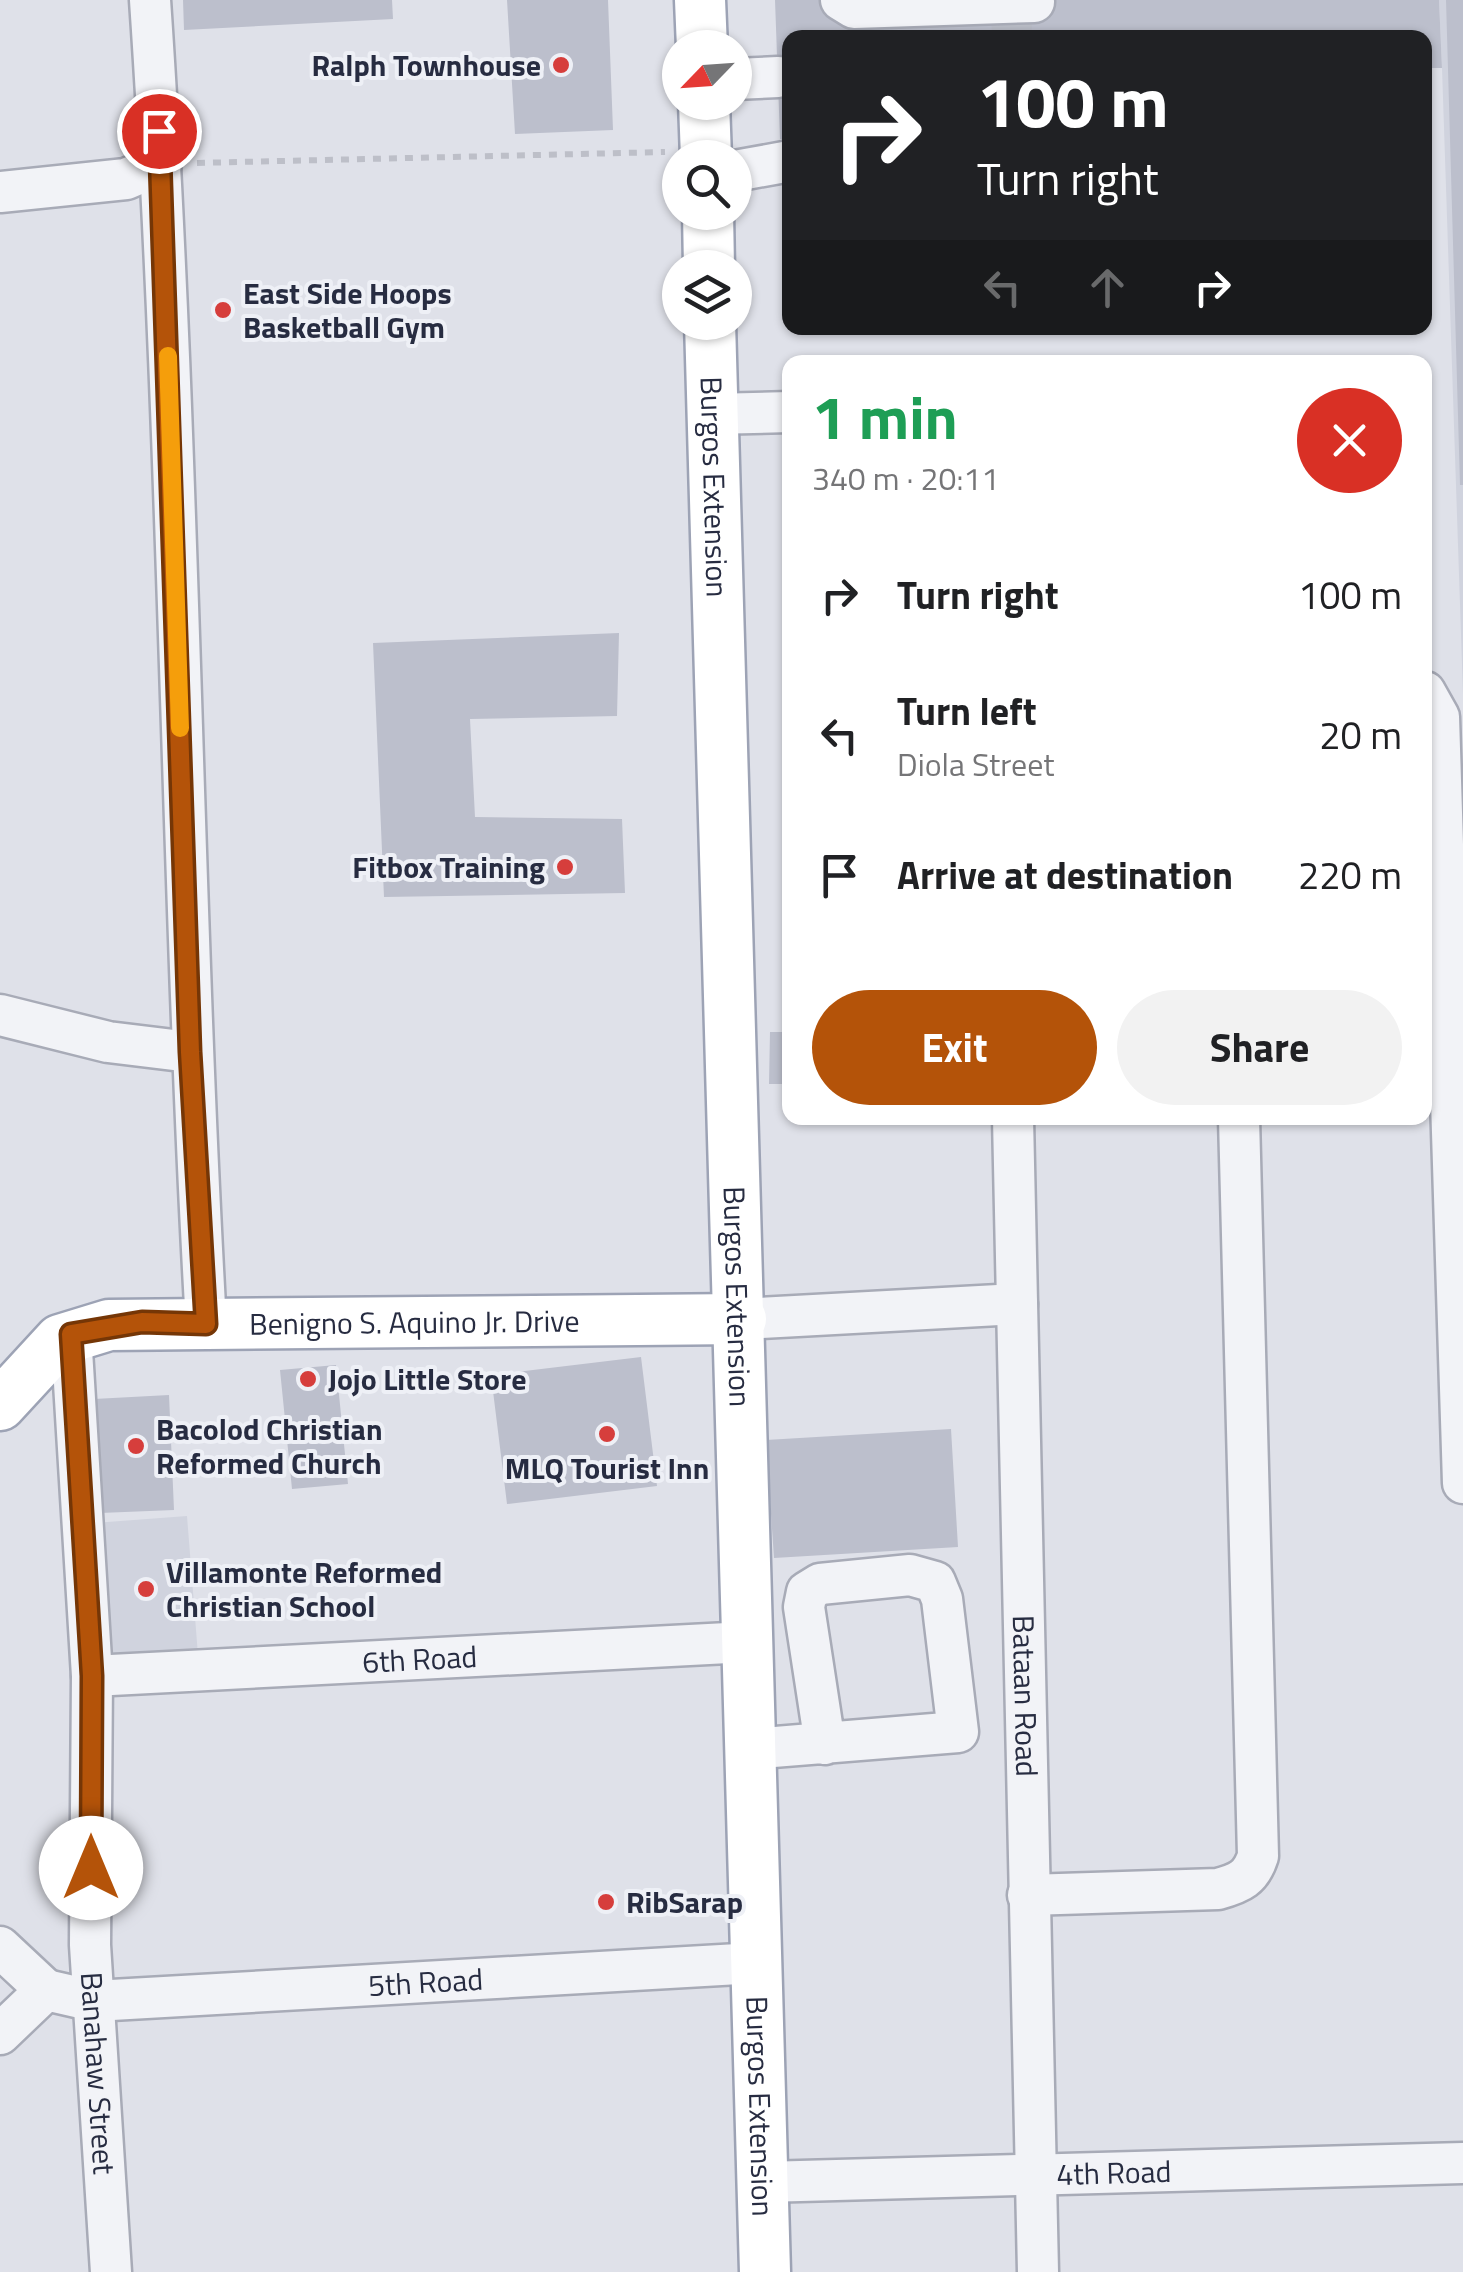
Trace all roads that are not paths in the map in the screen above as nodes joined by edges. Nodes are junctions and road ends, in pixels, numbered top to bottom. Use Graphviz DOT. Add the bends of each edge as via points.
graph roads {
  1 [pos="150,0"];
  2 [pos="700,0"];
  3 [pos="841,0"];
  4 [pos="1034,2"];
  5 [pos="701,30"];
  6 [pos="778,78"];
  7 [pos="752,79"];
  8 [pos="752,153"];
  9 [pos="782,159"];
  10 [pos="162,164"];
  11 [pos="0,192"];
  12 [pos="710,340"];
  13 [pos="782,412"];
  14 [pos="711,414"];
  15 [pos="1432,706"];
  16 [pos="0,1016"];
  17 [pos="190,1052"];
  18 [pos="1014,1125"];
  19 [pos="1239,1125"];
  20 [pos="1018,1304"];
  21 [pos="740,1319"];
  22 [pos="206,1324"];
  23 [pos="71,1334"];
  24 [pos="0,1406"];
  25 [pos="1463,1483"];
  26 [pos="747,1642"];
  27 [pos="92,1676"];
  28 [pos="825,1744"];
  29 [pos="750,1749"];
  30 [pos="1028,1895"];
  31 [pos="0,1947"];
  32 [pos="756,1962"];
  33 [pos="46,1990"];
  34 [pos="94,2001"];
  35 [pos="0,2034"];
  36 [pos="1463,2162"];
  37 [pos="1036,2172"];
  38 [pos="764,2182"];
  39 [pos="111,2272"];
  40 [pos="765,2272"];
  41 [pos="1038,2272"];
  1 -- 10 [label="street"];
  2 -- 5 [label="main road"];
  3 -- 4 [label="street" via="854,8"];
  6 -- 7 [label="street"];
  8 -- 9 [label="street"];
  10 -- 11 [label="street" via="126,179"];
  10 -- 17 [label="street"];
  12 -- 14 [label="main road, Burgos Extension"];
  13 -- 14 [label="street"];
  14 -- 21 [label="main road, Burgos Extension"];
  15 -- 25 [label="street" via="1438,718"];
  16 -- 17 [label="street" via="108,1042"];
  17 -- 22 [label="street"];
  18 -- 20 [label="street, Bataan Road"];
  19 -- 30 [label="street" via="1258,1856 1241,1882 1218,1889"];
  20 -- 21 [label="street"];
  20 -- 30 [label="street, Bataan Road"];
  21 -- 22 [label="main road, Benigno S. Aquino Jr. Drive"];
  21 -- 26 [label="main road, Burgos Extension"];
  22 -- 23 [label="main road, Benigno S. Aquino Jr. Drive" via="142,1322"];
  23 -- 24 [label="main road" via="50,1348"];
  23 -- 27 [label="street, Banahaw Street"];
  26 -- 27 [label="street, 6th Road"];
  26 -- 29 [label="main road, Burgos Extension"];
  27 -- 34 [label="street, Banahaw Street"];
  28 -- 28 [label="street" via="807,1592 820,1584 910,1575 935,1582 958,1732"];
  28 -- 29 [label="street"];
  29 -- 32 [label="main road, Burgos Extension"];
  30 -- 37 [label="street, Bataan Road"];
  31 -- 33 [label="street"];
  32 -- 34 [label="street, 5th Road"];
  32 -- 38 [label="main road, Burgos Extension"];
  33 -- 34 [label="street, 5th Road"];
  33 -- 35 [label="street"];
  34 -- 39 [label="street, Banahaw Street"];
  36 -- 37 [label="street, 4th Road"];
  37 -- 38 [label="street, 4th Road"];
  37 -- 41 [label="street, Bataan Road"];
  38 -- 40 [label="main road, Burgos Extension"];
}
